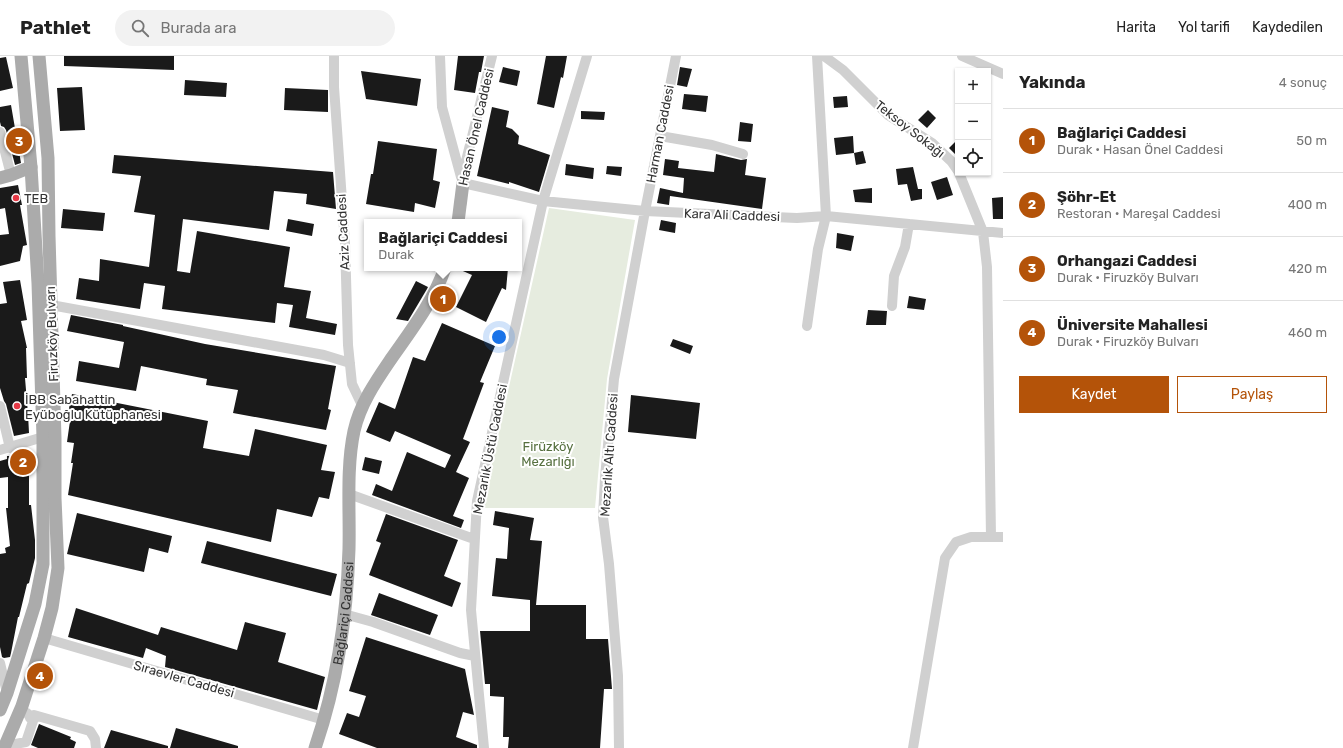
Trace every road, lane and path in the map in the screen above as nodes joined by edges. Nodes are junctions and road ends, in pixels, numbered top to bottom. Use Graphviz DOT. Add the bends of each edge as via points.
graph roads {
  1 [pos="21,56"];
  2 [pos="39,56"];
  3 [pos="334,56"];
  4 [pos="440,56"];
  5 [pos="492,56"];
  6 [pos="587,56"];
  7 [pos="676,56"];
  8 [pos="817,56"];
  9 [pos="824,56"];
  10 [pos="962,56"];
  11 [pos="1003,74"];
  12 [pos="0,132"];
  13 [pos="660,136"];
  14 [pos="743,154"];
  15 [pos="955,166"];
  16 [pos="31,167"];
  17 [pos="5,176"];
  18 [pos="961,176"];
  19 [pos="463,183"];
  20 [pos="544,201"];
  21 [pos="645,211"];
  22 [pos="826,216"];
  23 [pos="458,219"];
  24 [pos="910,224"];
  25 [pos="983,232"];
  26 [pos="1003,233"];
  27 [pos="444,271"];
  28 [pos="51,305"];
  29 [pos="892,306"];
  30 [pos="807,326"];
  31 [pos="350,363"];
  32 [pos="362,405"];
  33 [pos="0,406"];
  34 [pos="55,419"];
  35 [pos="43,437"];
  36 [pos="5,449"];
  37 [pos="349,494"];
  38 [pos="991,537"];
  39 [pos="1003,537"];
  40 [pos="474,539"];
  41 [pos="344,614"];
  42 [pos="44,638"];
  43 [pos="476,656"];
  44 [pos="0,663"];
  45 [pos="7,693"];
  46 [pos="22,706"];
  47 [pos="0,710"];
  48 [pos="30,718"];
  49 [pos="324,720"];
  50 [pos="23,745"];
  51 [pos="5,747"];
  52 [pos="96,748"];
  53 [pos="315,748"];
  54 [pos="484,748"];
  55 [pos="619,748"];
  56 [pos="913,748"];
  1 -- 16 [label="main road, Firuzköy Bulvarı"];
  2 -- 28 [label="main road, Firuzköy Bulvarı" via="48,158"];
  3 -- 31 [label="street, Aziz Caddesi"];
  4 -- 19 [label="street" via="442,107"];
  5 -- 19 [label="street, Hasan Önel Caddesi" via="464,169"];
  6 -- 20 [label="street, Mezarlık Üstü Caddesi"];
  7 -- 13 [label="street, Harman Caddesi"];
  8 -- 22 [label="street"];
  9 -- 15 [label="street, Teksoy Sokağı" via="843,70 888,115 932,143"];
  10 -- 11 [label="street"];
  12 -- 17 [label="street"];
  13 -- 14 [label="street" via="712,145"];
  13 -- 21 [label="street, Harman Caddesi"];
  16 -- 17 [label="main road"];
  16 -- 35 [label="main road, Firuzköy Bulvarı"];
  18 -- 25 [label="street, Teksoy Sokağı"];
  19 -- 20 [label="street, Kara Ali Caddesi"];
  19 -- 23 [label="main road, Hasan Önel Caddesi"];
  20 -- 21 [label="street, Kara Ali Caddesi"];
  20 -- 40 [label="street, Mezarlık Üstü Caddesi" via="477,501"];
  21 -- 22 [label="street, Kara Ali Caddesi" via="797,218"];
  21 -- 55 [label="street, Mezarlık Altı Caddesi" via="614,379 603,517 618,676"];
  22 -- 24 [label="street, Kara Ali Caddesi"];
  22 -- 30 [label="street" via="818,249"];
  24 -- 25 [label="street, Kara Ali Caddesi"];
  24 -- 29 [label="street" via="894,276"];
  25 -- 26 [label="street, Kara Ali Caddesi"];
  25 -- 38 [label="street, Teksoy Sokağı" via="987,268"];
  27 -- 32 [label="main road" via="439,286 425,310"];
  28 -- 31 [label="street" via="324,355"];
  28 -- 34 [label="main road, Firuzköy Bulvarı"];
  31 -- 32 [label="street, Aziz Caddesi" via="352,384"];
  32 -- 37 [label="main road, Bağlariçi Caddesi" via="350,453"];
  33 -- 36 [label="street"];
  34 -- 35 [label="main road" via="50,432"];
  34 -- 42 [label="main road, Firuzköy Bulvarı" via="58,568"];
  35 -- 36 [label="street"];
  35 -- 45 [label="main road, Firuzköy Bulvarı" via="43,564 35,604"];
  37 -- 40 [label="street"];
  37 -- 41 [label="main road, Bağlariçi Caddesi" via="349,548"];
  38 -- 39 [label="street"];
  38 -- 56 [label="street" via="971,537 956,542 945,558"];
  40 -- 43 [label="street, Mezarlık Üstü Caddesi" via="471,610"];
  41 -- 43 [label="street"];
  41 -- 49 [label="main road, Bağlariçi Caddesi" via="334,681"];
  42 -- 46 [label="main road, Firuzköy Bulvarı"];
  42 -- 49 [label="street, Sıraevler Caddesi"];
  43 -- 54 [label="street, Mezarlık Üstü Caddesi"];
  44 -- 45 [label="street"];
  45 -- 47 [label="main road, Firuzköy Bulvarı"];
  46 -- 48 [label="street"];
  46 -- 51 [label="main road, Firuzköy Bulvarı"];
  48 -- 50 [label="street" via="32,721"];
  48 -- 52 [label="street" via="34,715 90,731 95,739"];
  49 -- 53 [label="main road, Bağlariçi Caddesi"];
  50 -- 51 [label="street"];
}
